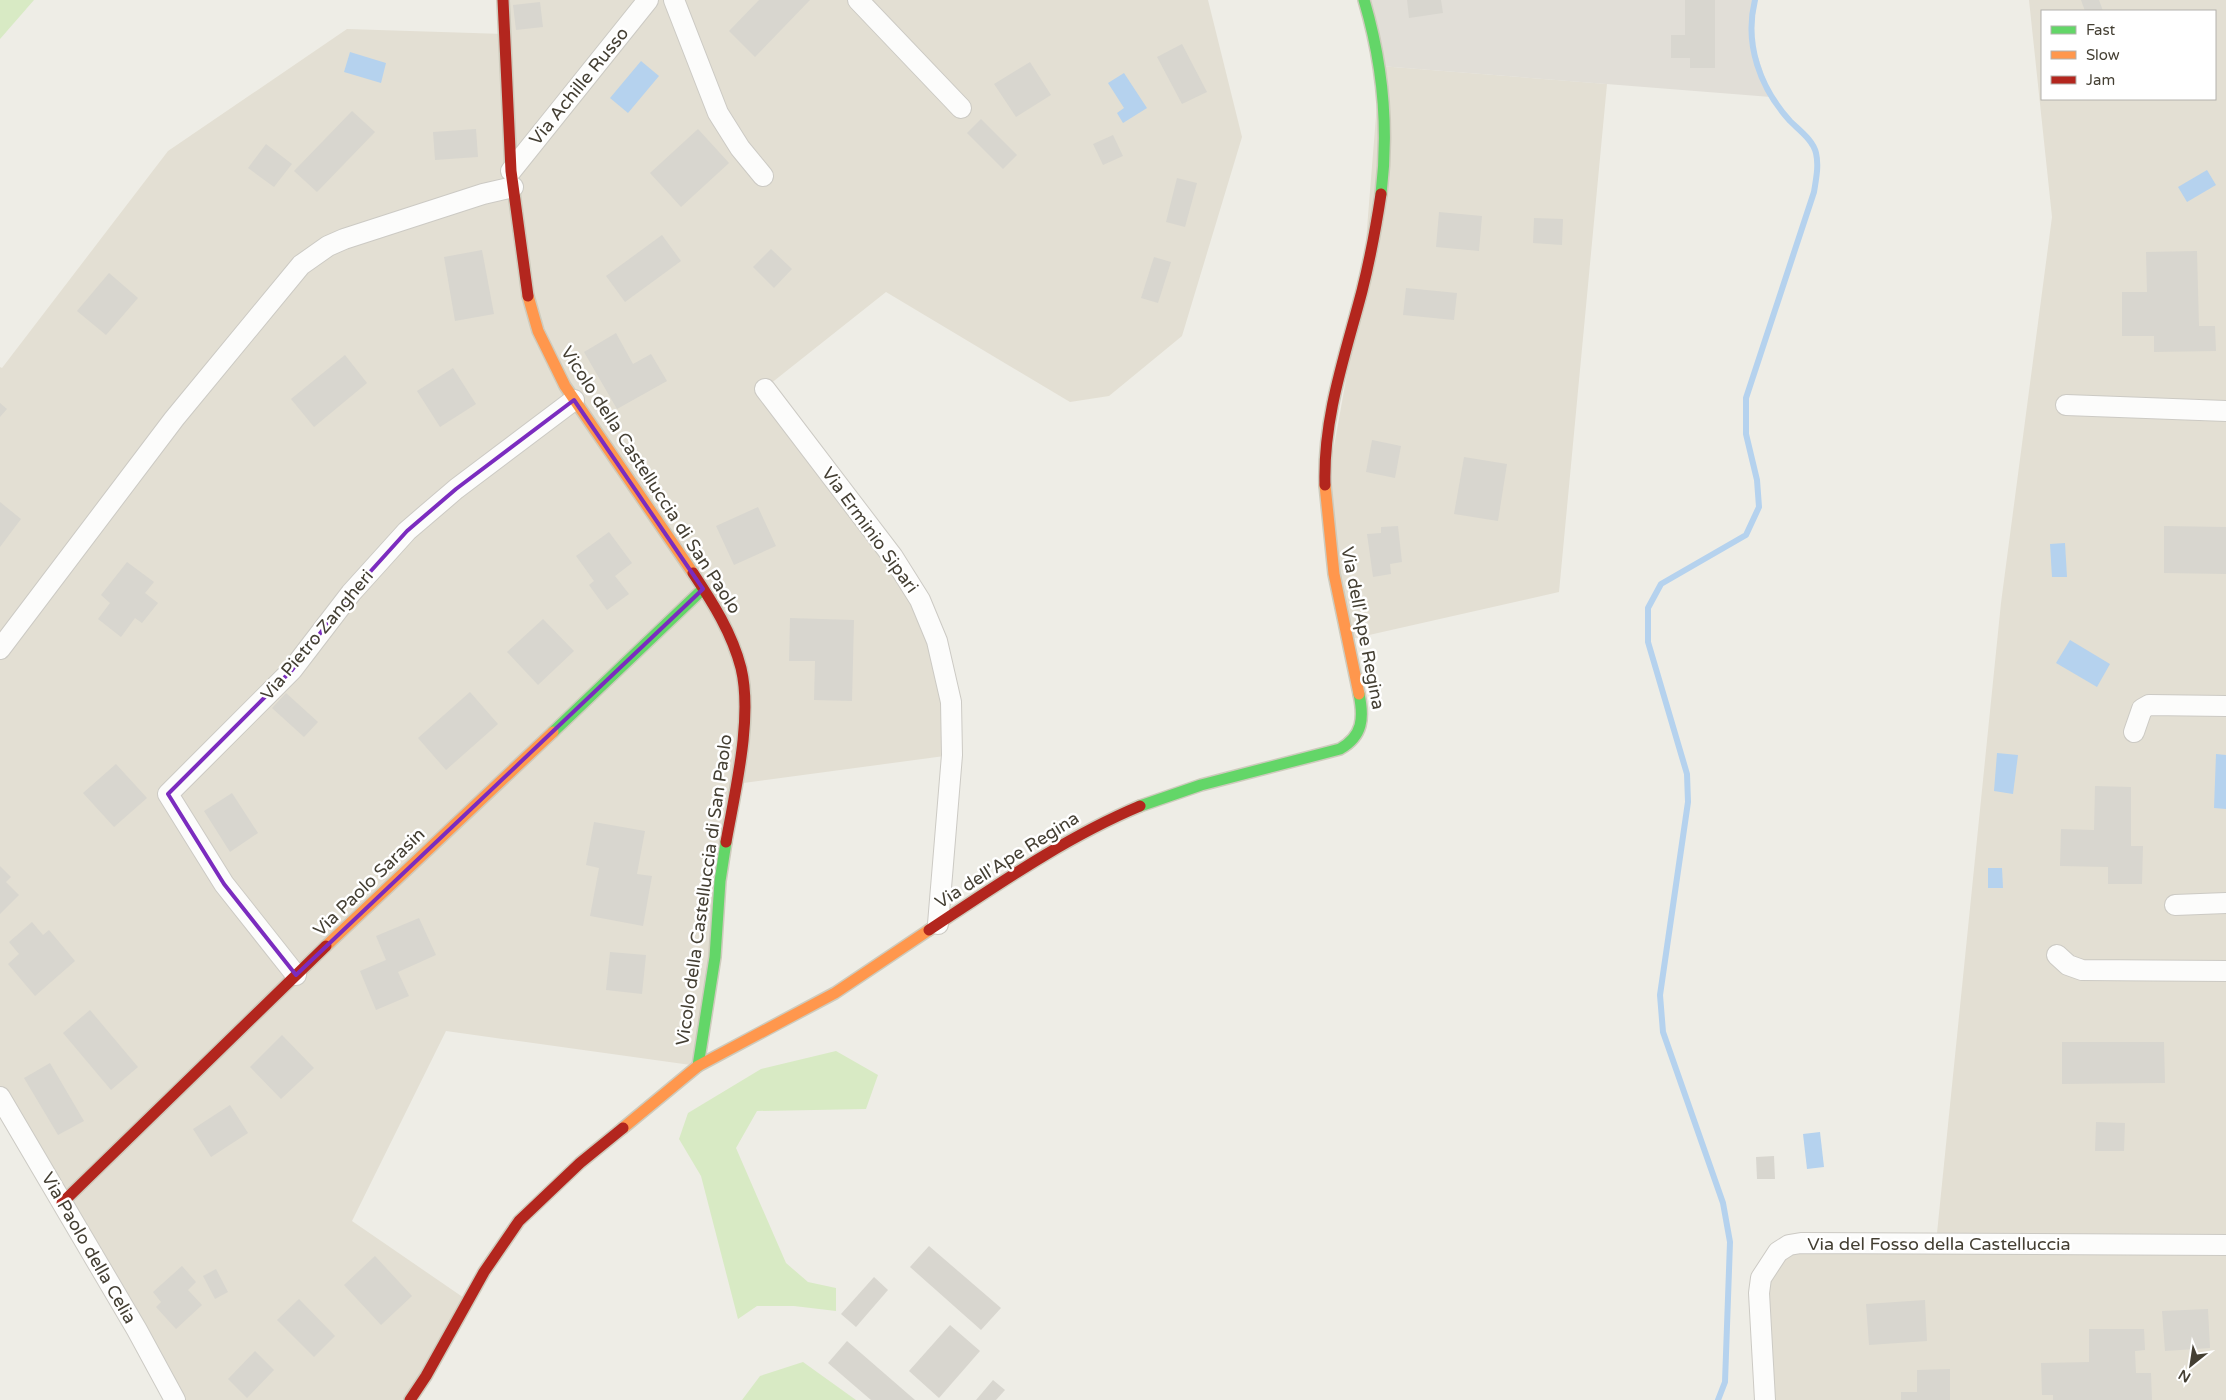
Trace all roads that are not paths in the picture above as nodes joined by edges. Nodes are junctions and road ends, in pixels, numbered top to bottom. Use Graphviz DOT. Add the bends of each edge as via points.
graph roads {
  1 [pos="503,0"];
  2 [pos="648,0"];
  3 [pos="674,0"];
  4 [pos="858,0"];
  5 [pos="1364,0"];
  6 [pos="961,108"];
  7 [pos="763,176"];
  8 [pos="512,179"];
  9 [pos="764,388"];
  10 [pos="574,400"];
  11 [pos="2066,405"];
  12 [pos="2226,412"];
  13 [pos="703,589"];
  14 [pos="0,649"];
  15 [pos="2226,706"];
  16 [pos="2134,732"];
  17 [pos="2226,903"];
  18 [pos="2175,905"];
  19 [pos="938,924"];
  20 [pos="2057,956"];
  21 [pos="2226,971"];
  22 [pos="296,975"];
  23 [pos="698,1066"];
  24 [pos="0,1097"];
  25 [pos="62,1203"];
  26 [pos="2226,1245"];
  27 [pos="175,1400"];
  28 [pos="410,1400"];
  29 [pos="1765,1400"];
  1 -- 8 [label="street, Vicolo della Castelluccia di San Paolo"];
  2 -- 8 [label="street, Via Achille Russo"];
  3 -- 7 [label="street" via="722,122"];
  4 -- 6 [label="street"];
  5 -- 19 [label="street, Via dell'Ape Regina" via="1382,84 1383,174 1375,234 1332,398 1325,457 1328,536 1334,580 1362,707 1362,725 1358,735 1340,749 1201,785 1156,799 1104,821"];
  8 -- 10 [label="street, Vicolo della Castelluccia di San Paolo" via="522,264 534,316 549,358"];
  8 -- 14 [label="street" via="483,194 344,239 301,265 174,419"];
  9 -- 19 [label="street, Via Erminio Sipari" via="900,568 923,606 937,641 949,690 952,755"];
  10 -- 13 [label="street, Vicolo della Castelluccia di San Paolo"];
  10 -- 22 [label="street, Via Pietro Zangheri" via="456,489 407,531 351,593 292,670 168,794 224,884"];
  11 -- 12 [label="street"];
  13 -- 22 [label="street, Via Paolo Sarasin"];
  13 -- 23 [label="street, Vicolo della Castelluccia di San Paolo" via="733,643 741,669 745,702 720,881 715,957"];
  15 -- 16 [label="street" via="2149,706 2142,709"];
  17 -- 18 [label="street"];
  19 -- 23 [label="street, Via dell'Ape Regina" via="835,993"];
  20 -- 21 [label="street" via="2082,970"];
  22 -- 25 [label="street, Via Paolo Sarasin"];
  23 -- 28 [label="street, Via dell'Ape Regina" via="580,1163 519,1221 484,1272"];
  24 -- 25 [label="street, Via Paolo della Celia"];
  25 -- 27 [label="street, Via Paolo della Celia"];
  26 -- 29 [label="street, Via del Fosso della Castelluccia" via="1789,1245 1770,1262 1760,1285"];
}
